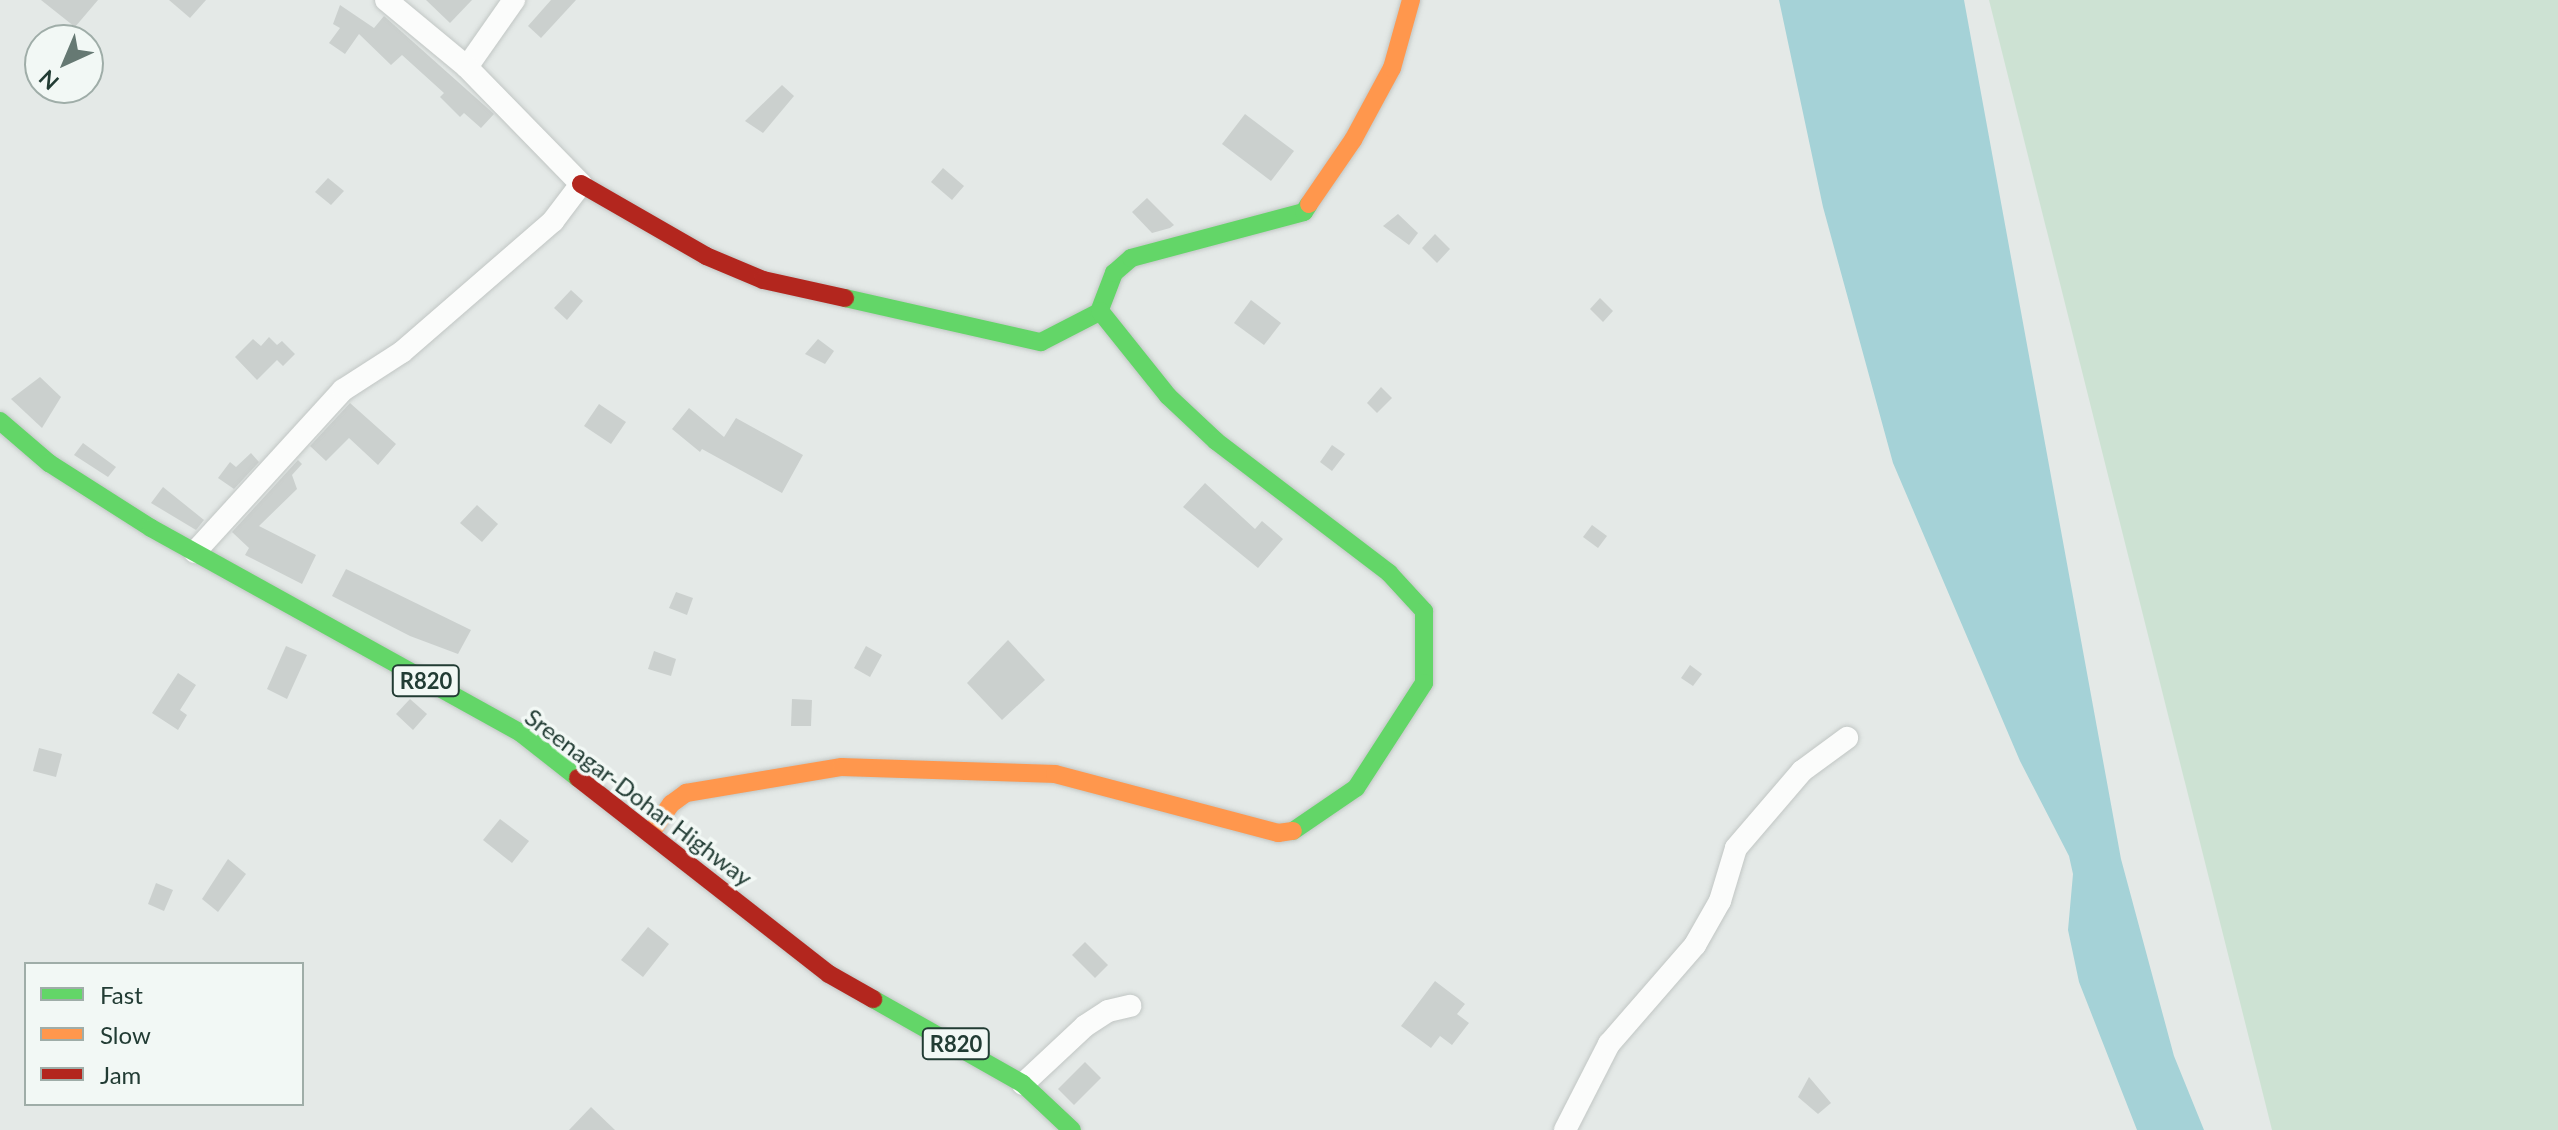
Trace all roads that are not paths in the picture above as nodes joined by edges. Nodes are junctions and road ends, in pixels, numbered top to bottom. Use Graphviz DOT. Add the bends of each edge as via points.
graph roads {
  1 [pos="386,0"];
  2 [pos="514,0"];
  3 [pos="1411,0"];
  4 [pos="467,67"];
  5 [pos="581,184"];
  6 [pos="1100,311"];
  7 [pos="0,421"];
  8 [pos="195,552"];
  9 [pos="1847,738"];
  10 [pos="650,834"];
  11 [pos="1130,1006"];
  12 [pos="1023,1084"];
  13 [pos="1072,1130"];
  14 [pos="1565,1130"];
  1 -- 4 [label="street"];
  2 -- 4 [label="street"];
  3 -- 6 [label="street" via="1392,68 1353,140 1304,212 1131,258 1114,273"];
  4 -- 5 [label="street"];
  5 -- 6 [label="street" via="729,267 852,303 1030,343"];
  5 -- 8 [label="street" via="553,221 402,352 343,390"];
  6 -- 10 [label="street" via="1168,396 1216,441 1389,573 1424,611 1424,683 1356,788 1300,830 1278,833 1055,774 842,767 686,793 671,804"];
  7 -- 8 [label="street, Sreenagar-Dohar Highway / R820" via="49,463"];
  8 -- 10 [label="street, Sreenagar-Dohar Highway / R820" via="522,734"];
  9 -- 14 [label="street" via="1802,771 1736,848 1720,901 1695,945 1609,1044"];
  10 -- 12 [label="street, Sreenagar-Dohar Highway / R820" via="829,974"];
  11 -- 12 [label="street" via="1108,1011 1085,1026"];
  12 -- 13 [label="street, Sreenagar-Dohar Highway / R820"];
}
